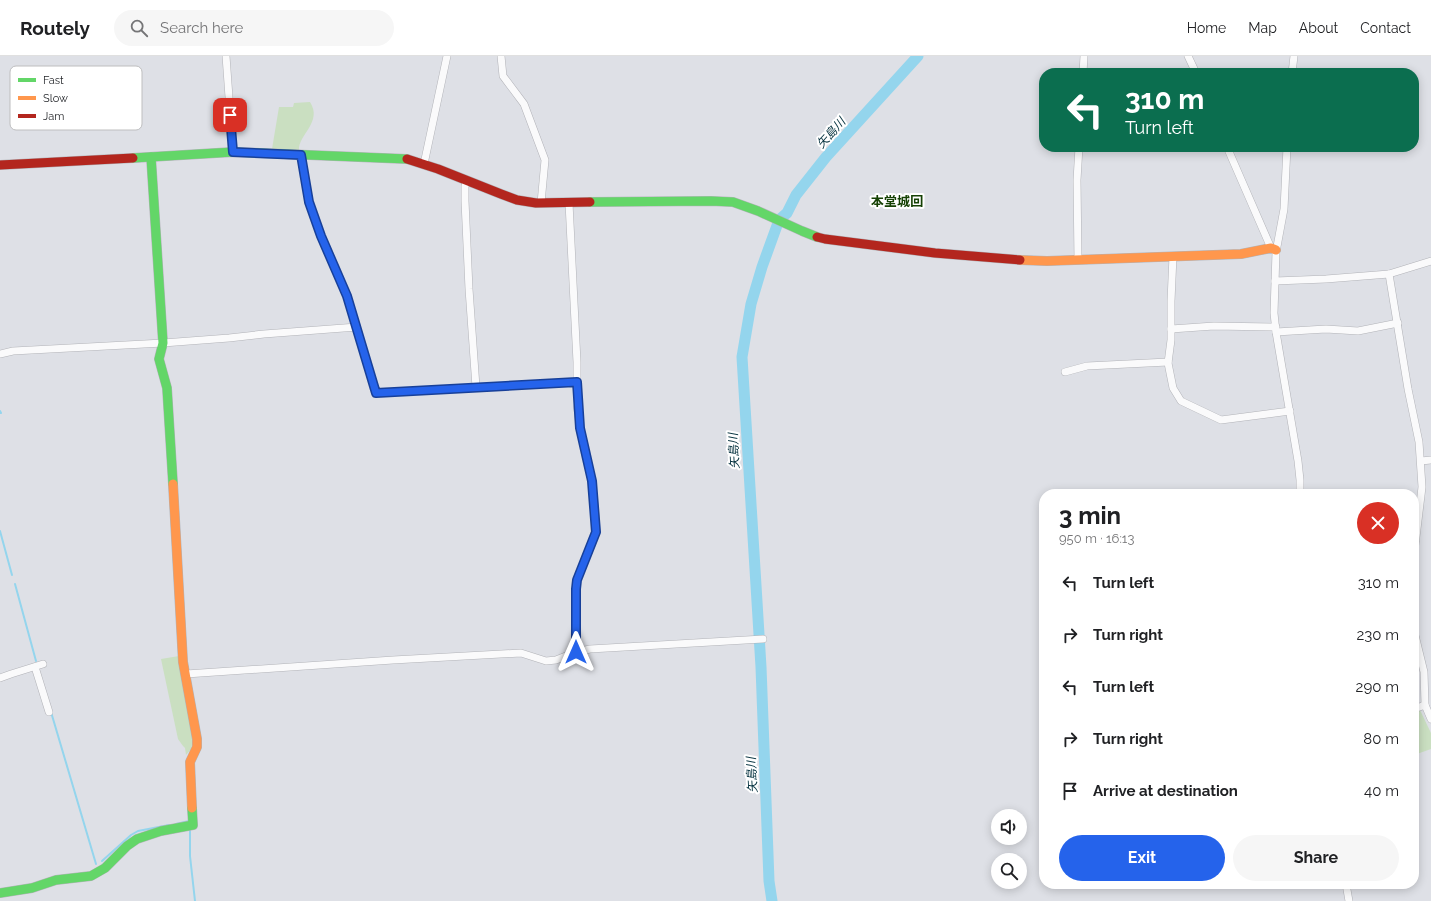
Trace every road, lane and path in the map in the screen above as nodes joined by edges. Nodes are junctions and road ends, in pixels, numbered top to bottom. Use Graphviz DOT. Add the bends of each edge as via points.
graph roads {
  1 [pos="226,56"];
  2 [pos="447,56"];
  3 [pos="501,56"];
  4 [pos="1084,56"];
  5 [pos="1188,56"];
  6 [pos="1294,56"];
  7 [pos="1083,68"];
  8 [pos="1194,68"];
  9 [pos="1293,68"];
  10 [pos="233,152"];
  11 [pos="1079,152"];
  12 [pos="1229,152"];
  13 [pos="1288,152"];
  14 [pos="301,155"];
  15 [pos="151,157"];
  16 [pos="424,164"];
  17 [pos="0,165"];
  18 [pos="467,180"];
  19 [pos="541,203"];
  20 [pos="570,203"];
  21 [pos="1274,249"];
  22 [pos="1173,256"];
  23 [pos="1078,260"];
  24 [pos="1431,261"];
  25 [pos="1389,274"];
  26 [pos="1275,281"];
  27 [pos="1398,323"];
  28 [pos="356,327"];
  29 [pos="1171,329"];
  30 [pos="1276,329"];
  31 [pos="163,343"];
  32 [pos="0,354"];
  33 [pos="1168,362"];
  34 [pos="1065,372"];
  35 [pos="577,382"];
  36 [pos="476,387"];
  37 [pos="1290,411"];
  38 [pos="1431,460"];
  39 [pos="1421,461"];
  40 [pos="1300,489"];
  41 [pos="1419,500"];
  42 [pos="763,639"];
  43 [pos="576,652"];
  44 [pos="1419,652"];
  45 [pos="43,664"];
  46 [pos="35,667"];
  47 [pos="186,674"];
  48 [pos="0,678"];
  49 [pos="1424,705"];
  50 [pos="1419,707"];
  51 [pos="49,712"];
  52 [pos="1431,719"];
  53 [pos="1347,889"];
  54 [pos="0,893"];
  55 [pos="1349,901"];
  1 -- 10 [label="street"];
  2 -- 16 [label="street"];
  3 -- 19 [label="street" via="502,76 524,104 545,160"];
  4 -- 7 [label="street"];
  5 -- 8 [label="street"];
  6 -- 9 [label="street"];
  10 -- 14 [label="street"];
  10 -- 15 [label="street"];
  11 -- 23 [label="street"];
  12 -- 21 [label="street"];
  13 -- 21 [label="street" via="1284,209"];
  14 -- 16 [label="street" via="409,159"];
  14 -- 28 [label="street" via="309,202 347,296"];
  15 -- 17 [label="street"];
  15 -- 31 [label="street"];
  16 -- 18 [label="street"];
  18 -- 19 [label="street" via="519,201"];
  18 -- 36 [label="street" via="465,194"];
  19 -- 20 [label="street"];
  20 -- 23 [label="street" via="734,203 808,235 824,239 1016,261"];
  20 -- 35 [label="street"];
  21 -- 22 [label="street" via="1241,254"];
  21 -- 26 [label="street"];
  22 -- 23 [label="street"];
  22 -- 29 [label="street"];
  24 -- 25 [label="street"];
  25 -- 26 [label="street"];
  25 -- 27 [label="street"];
  26 -- 30 [label="street"];
  27 -- 30 [label="street" via="1358,331"];
  27 -- 39 [label="street"];
  28 -- 31 [label="street"];
  28 -- 36 [label="street" via="376,393"];
  29 -- 30 [label="street" via="1214,326"];
  29 -- 33 [label="street"];
  30 -- 37 [label="street"];
  31 -- 32 [label="street" via="13,351"];
  31 -- 47 [label="street" via="159,360 167,388 182,654"];
  33 -- 34 [label="street" via="1087,366"];
  33 -- 37 [label="street" via="1173,388 1181,401 1221,420"];
  35 -- 36 [label="street"];
  35 -- 43 [label="street" via="580,428 592,481 596,532 577,580"];
  37 -- 40 [label="street"];
  38 -- 39 [label="street"];
  39 -- 41 [label="street" via="1422,487"];
  42 -- 43 [label="street" via="600,648"];
  43 -- 47 [label="street" via="546,661 521,653"];
  44 -- 49 [label="street" via="1424,672"];
  45 -- 46 [label="street"];
  46 -- 48 [label="street"];
  46 -- 51 [label="street"];
  47 -- 54 [label="street" via="197,739 197,747 190,762 193,825 132,841 96,874 84,878 60,878 37,887"];
  49 -- 50 [label="street"];
  49 -- 52 [label="street"];
  53 -- 55 [label="street"];
}
